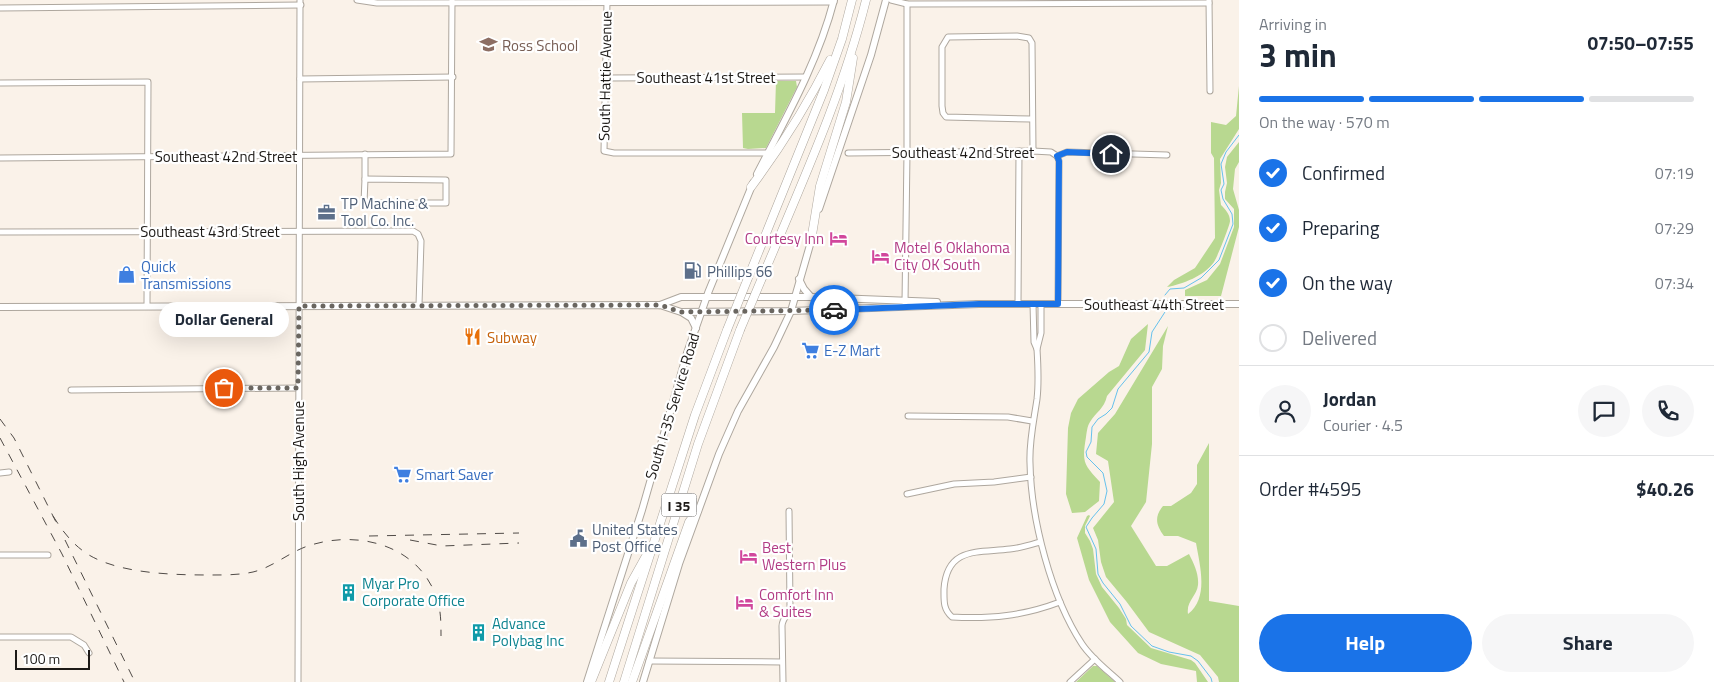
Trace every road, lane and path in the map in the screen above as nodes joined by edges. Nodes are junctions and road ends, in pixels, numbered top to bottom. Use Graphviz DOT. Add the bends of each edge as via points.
graph roads {
  1 [pos="357,0"];
  2 [pos="852,0"];
  3 [pos="866,0"];
  4 [pos="886,0"];
  5 [pos="891,0"];
  6 [pos="452,1"];
  7 [pos="610,1"];
  8 [pos="834,1"];
  9 [pos="1209,1"];
  10 [pos="300,3"];
  11 [pos="906,4"];
  12 [pos="0,8"];
  13 [pos="859,27"];
  14 [pos="842,39"];
  15 [pos="452,77"];
  16 [pos="806,77"];
  17 [pos="606,78"];
  18 [pos="300,79"];
  19 [pos="0,83"];
  20 [pos="1210,91"];
  21 [pos="1031,120"];
  22 [pos="1033,151"];
  23 [pos="907,152"];
  24 [pos="1019,152"];
  25 [pos="768,153"];
  26 [pos="848,153"];
  27 [pos="365,154"];
  28 [pos="300,155"];
  29 [pos="1168,155"];
  30 [pos="147,156"];
  31 [pos="1057,156"];
  32 [pos="0,158"];
  33 [pos="365,179"];
  34 [pos="751,187"];
  35 [pos="299,231"];
  36 [pos="0,232"];
  37 [pos="147,232"];
  38 [pos="811,240"];
  39 [pos="799,279"];
  40 [pos="794,296"];
  41 [pos="707,297"];
  42 [pos="811,297"];
  43 [pos="905,304"];
  44 [pos="1018,304"];
  45 [pos="1033,304"];
  46 [pos="1041,304"];
  47 [pos="1058,304"];
  48 [pos="1239,304"];
  49 [pos="419,305"];
  50 [pos="660,305"];
  51 [pos="0,306"];
  52 [pos="146,306"];
  53 [pos="299,306"];
  54 [pos="701,311"];
  55 [pos="681,312"];
  56 [pos="791,312"];
  57 [pos="696,328"];
  58 [pos="1038,349"];
  59 [pos="298,388"];
  60 [pos="71,390"];
  61 [pos="908,416"];
  62 [pos="1032,421"];
  63 [pos="0,472"];
  64 [pos="9,472"];
  65 [pos="1031,477"];
  66 [pos="907,494"];
  67 [pos="697,511"];
  68 [pos="788,511"];
  69 [pos="654,541"];
  70 [pos="1040,542"];
  71 [pos="0,555"];
  72 [pos="48,555"];
  73 [pos="1060,602"];
  74 [pos="0,637"];
  75 [pos="89,653"];
  76 [pos="1095,659"];
  77 [pos="649,661"];
  78 [pos="782,662"];
  79 [pos="298,682"];
  80 [pos="587,682"];
  81 [pos="591,682"];
  82 [pos="609,682"];
  83 [pos="624,682"];
  84 [pos="632,682"];
  85 [pos="643,682"];
  86 [pos="783,682"];
  87 [pos="1070,682"];
  88 [pos="1120,682"];
  1 -- 6 [label="street"];
  2 -- 14 [label="highway, I 35"];
  3 -- 13 [label="highway, I 35"];
  4 -- 38 [label="main road"];
  5 -- 11 [label="street"];
  6 -- 7 [label="street"];
  6 -- 15 [label="street"];
  7 -- 8 [label="street"];
  7 -- 17 [label="street, South Hattie Avenue"];
  8 -- 16 [label="main road, South I-35 Service Road"];
  9 -- 11 [label="street"];
  9 -- 20 [label="street"];
  10 -- 12 [label="street"];
  10 -- 18 [label="street, South High Avenue"];
  11 -- 23 [label="street"];
  13 -- 38 [label="highway" via="846,102 820,186"];
  13 -- 83 [label="highway, I 35, bridge" via="827,118 740,330 698,444"];
  14 -- 34 [label="highway" via="804,110"];
  14 -- 69 [label="highway, I 35, bridge" via="695,415"];
  15 -- 18 [label="street"];
  15 -- 27 [label="street, Southeast 42nd Street" via="451,154"];
  16 -- 17 [label="street, Southeast 41st Street"];
  16 -- 25 [label="main road, South I-35 Service Road"];
  17 -- 25 [label="street, South Hattie Avenue" via="604,151"];
  18 -- 28 [label="street, South High Avenue"];
  19 -- 30 [label="street" via="148,82"];
  21 -- 21 [label="street" via="1032,47 1029,38 948,37 942,46 942,106 946,117"];
  21 -- 22 [label="street"];
  22 -- 24 [label="street, Southeast 42nd Street"];
  22 -- 31 [label="street, Southeast 42nd Street" via="1051,152"];
  23 -- 24 [label="street, Southeast 42nd Street"];
  23 -- 26 [label="street, Southeast 42nd Street"];
  23 -- 43 [label="street"];
  24 -- 44 [label="street"];
  25 -- 34 [label="main road, South I-35 Service Road"];
  27 -- 28 [label="street, Southeast 42nd Street"];
  27 -- 33 [label="street"];
  28 -- 30 [label="street, Southeast 42nd Street"];
  28 -- 35 [label="street, South High Avenue"];
  29 -- 31 [label="street, Southeast 42nd Street" via="1067,152"];
  30 -- 32 [label="street, Southeast 42nd Street"];
  30 -- 37 [label="street"];
  31 -- 47 [label="street"];
  33 -- 33 [label="street" via="364,203 446,203 446,180"];
  34 -- 41 [label="main road, South I-35 Service Road"];
  35 -- 37 [label="street, Southeast 43rd Street"];
  35 -- 49 [label="street, Southeast 43rd Street" via="413,231 418,234 422,249"];
  35 -- 53 [label="street, South High Avenue"];
  36 -- 37 [label="street, Southeast 43rd Street"];
  37 -- 52 [label="street"];
  38 -- 39 [label="main road"];
  39 -- 40 [label="main road"];
  39 -- 42 [label="main road"];
  40 -- 41 [label="main road, Southeast 44th Street"];
  40 -- 42 [label="main road, Southeast 44th Street"];
  40 -- 56 [label="main road"];
  41 -- 50 [label="main road, Southeast 44th Street" via="681,297"];
  41 -- 54 [label="main road, South I-35 Service Road"];
  42 -- 43 [label="main road, Southeast 44th Street"];
  43 -- 44 [label="main road, Southeast 44th Street"];
  43 -- 56 [label="main road, Southeast 44th Street"];
  44 -- 45 [label="main road, Southeast 44th Street"];
  45 -- 46 [label="main road, Southeast 44th Street"];
  45 -- 58 [label="street" via="1034,342"];
  46 -- 47 [label="main road, Southeast 44th Street"];
  46 -- 58 [label="street"];
  47 -- 48 [label="main road, Southeast 44th Street"];
  49 -- 50 [label="main road, Southeast 44th Street"];
  49 -- 53 [label="main road, Southeast 44th Street"];
  50 -- 55 [label="main road, Southeast 44th Street"];
  51 -- 52 [label="main road, Southeast 44th Street"];
  52 -- 53 [label="main road, Southeast 44th Street"];
  53 -- 59 [label="street, South High Avenue"];
  54 -- 55 [label="main road, Southeast 44th Street"];
  54 -- 56 [label="main road, Southeast 44th Street"];
  54 -- 57 [label="main road, South I-35 Service Road"];
  55 -- 57 [label="main road" via="692,318"];
  56 -- 67 [label="main road" via="728,432"];
  57 -- 80 [label="main road, South I-35 Service Road"];
  58 -- 62 [label="street" via="1038,385"];
  59 -- 60 [label="street"];
  59 -- 79 [label="street, South High Avenue"];
  61 -- 62 [label="street" via="1008,417"];
  62 -- 65 [label="street"];
  63 -- 64 [label="street"];
  65 -- 66 [label="street" via="954,484"];
  65 -- 70 [label="street"];
  67 -- 77 [label="main road"];
  67 -- 84 [label="highway" via="689,522"];
  68 -- 78 [label="street" via="790,608 782,620"];
  69 -- 81 [label="highway" via="630,583"];
  69 -- 82 [label="highway, I 35"];
  70 -- 73 [label="street"];
  70 -- 73 [label="street" via="1011,549 966,553 957,559 945,580 945,611 952,617 1011,616"];
  71 -- 72 [label="street"];
  73 -- 76 [label="street" via="1083,645"];
  74 -- 75 [label="street" via="71,638 84,645"];
  76 -- 87 [label="street"];
  76 -- 88 [label="street"];
  77 -- 78 [label="street"];
  77 -- 85 [label="main road"];
  78 -- 86 [label="street"];
}
